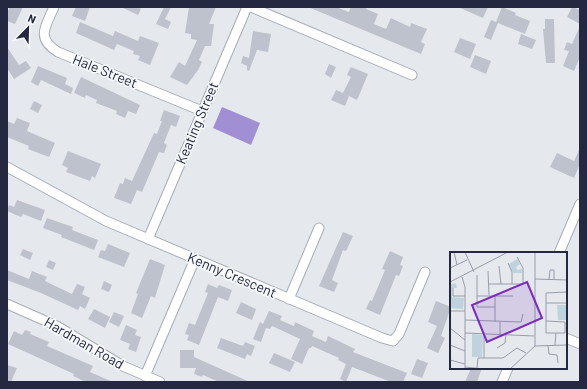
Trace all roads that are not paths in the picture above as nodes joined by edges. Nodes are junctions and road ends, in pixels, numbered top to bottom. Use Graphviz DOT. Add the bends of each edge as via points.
graph roads {
  1 [pos="54,7"];
  2 [pos="246,7"];
  3 [pos="251,7"];
  4 [pos="412,75"];
  5 [pos="202,111"];
  6 [pos="7,167"];
  7 [pos="580,204"];
  8 [pos="319,228"];
  9 [pos="148,239"];
  10 [pos="559,252"];
  11 [pos="195,259"];
  12 [pos="425,272"];
  13 [pos="289,299"];
  14 [pos="7,304"];
  15 [pos="567,338"];
  16 [pos="580,344"];
  17 [pos="508,369"];
  18 [pos="145,376"];
  19 [pos="160,382"];
  20 [pos="502,382"];
  1 -- 5 [label="street, Hale Street" via="43,32 49,47"];
  2 -- 5 [label="street, Keating Street"];
  3 -- 4 [label="street"];
  5 -- 9 [label="street, Keating Street"];
  6 -- 9 [label="street, Kenny Crescent" via="106,221"];
  7 -- 10 [label="street"];
  8 -- 13 [label="street"];
  9 -- 11 [label="street, Kenny Crescent"];
  11 -- 13 [label="street, Kenny Crescent"];
  11 -- 18 [label="street"];
  12 -- 13 [label="street, Kenny Crescent" via="399,334 393,341"];
  14 -- 18 [label="street, Hardman Road" via="57,326 123,366"];
  15 -- 16 [label="street"];
  17 -- 20 [label="street"];
  18 -- 19 [label="street, Hardman Road"];
}
